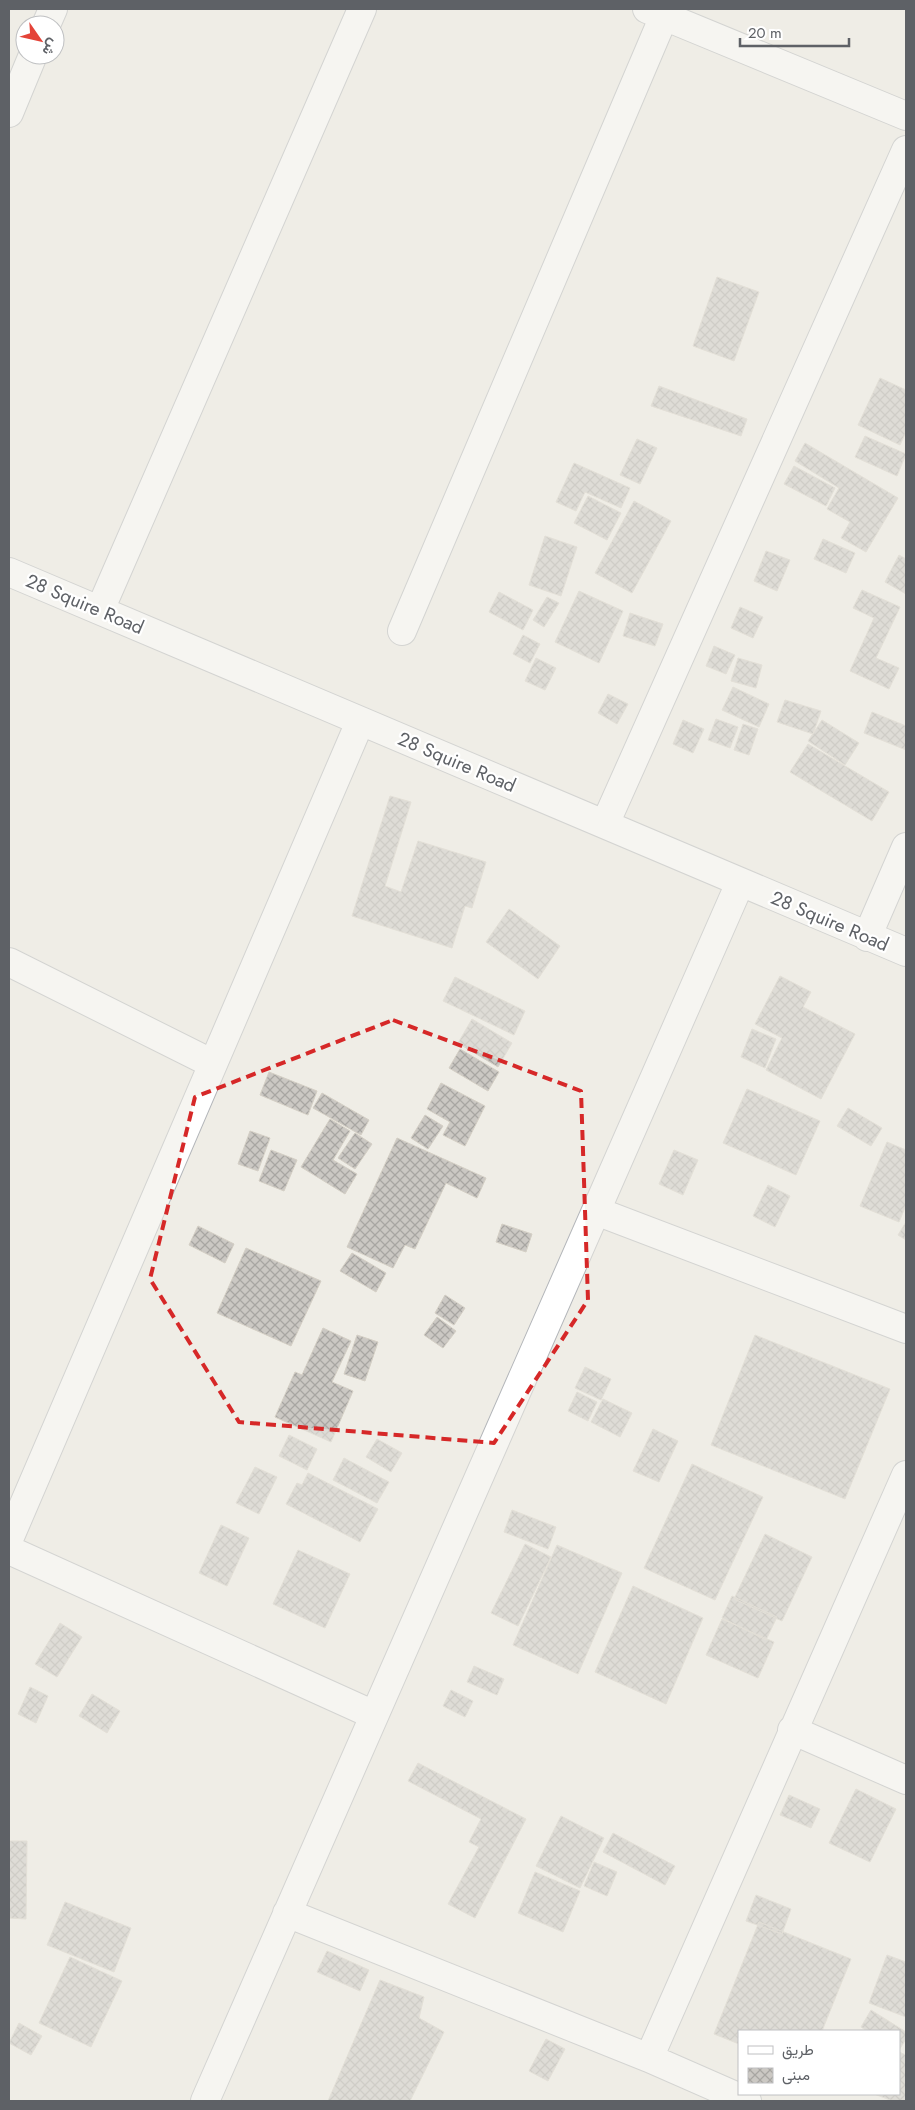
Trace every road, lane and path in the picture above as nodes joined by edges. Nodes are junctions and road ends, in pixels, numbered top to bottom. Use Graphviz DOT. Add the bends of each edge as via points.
graph roads {
  1 [pos="362,9"];
  2 [pos="659,11"];
  3 [pos="29,65"];
  4 [pos="9,113"];
  5 [pos="906,116"];
  6 [pos="906,150"];
  7 [pos="9,572"];
  8 [pos="100,610"];
  9 [pos="402,631"];
  10 [pos="360,722"];
  11 [pos="606,824"];
  12 [pos="906,847"];
  13 [pos="740,883"];
  14 [pos="867,937"];
  15 [pos="906,952"];
  16 [pos="9,962"];
  17 [pos="213,1064"];
  18 [pos="596,1211"];
  19 [pos="906,1330"];
  20 [pos="906,1475"];
  21 [pos="9,1539"];
  22 [pos="9,1550"];
  23 [pos="374,1715"];
  24 [pos="792,1730"];
  25 [pos="906,1780"];
  26 [pos="287,1913"];
  27 [pos="649,2058"];
  28 [pos="204,2101"];
  29 [pos="747,2101"];
  1 -- 8 [label="street"];
  2 -- 5 [label="street"];
  2 -- 9 [label="street"];
  3 -- 4 [label="street"];
  6 -- 11 [label="street"];
  7 -- 8 [label="street, 28 Squire Road"];
  8 -- 10 [label="street, 28 Squire Road"];
  10 -- 11 [label="street, 28 Squire Road"];
  10 -- 17 [label="street"];
  11 -- 13 [label="street, 28 Squire Road"];
  12 -- 14 [label="street"];
  13 -- 14 [label="street, 28 Squire Road"];
  13 -- 18 [label="street"];
  14 -- 15 [label="street, 28 Squire Road"];
  16 -- 17 [label="street"];
  17 -- 21 [label="street"];
  18 -- 19 [label="street"];
  18 -- 23 [label="street"];
  20 -- 24 [label="street"];
  22 -- 23 [label="street"];
  23 -- 26 [label="street"];
  24 -- 25 [label="street"];
  24 -- 27 [label="street"];
  26 -- 27 [label="street"];
  26 -- 28 [label="street"];
  27 -- 29 [label="street"];
}
